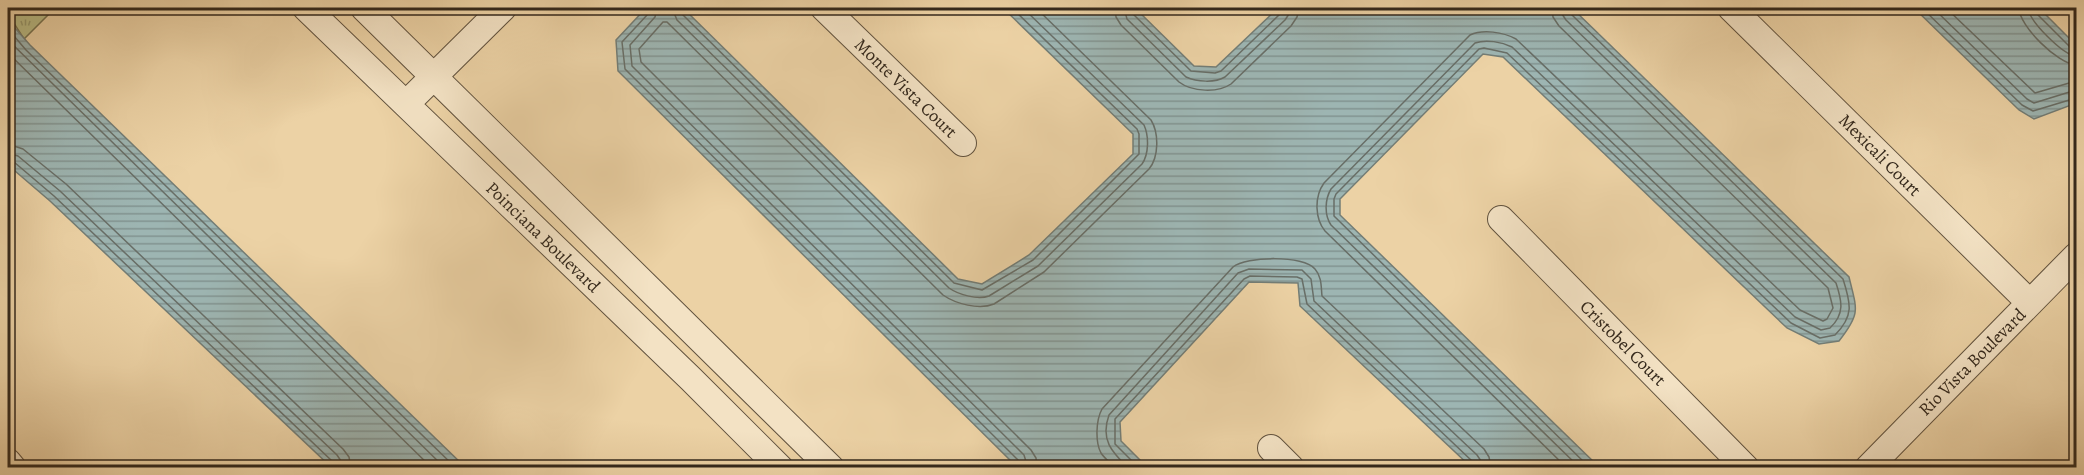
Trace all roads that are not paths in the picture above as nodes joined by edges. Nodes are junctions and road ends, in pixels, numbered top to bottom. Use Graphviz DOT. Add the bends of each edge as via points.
graph roads {
  1 [pos="306,8"];
  2 [pos="364,8"];
  3 [pos="502,8"];
  4 [pos="824,8"];
  5 [pos="1731,8"];
  6 [pos="433,77"];
  7 [pos="406,104"];
  8 [pos="963,143"];
  9 [pos="1500,219"];
  10 [pos="2076,256"];
  11 [pos="2030,303"];
  12 [pos="716,354"];
  13 [pos="691,379"];
  14 [pos="1271,448"];
  15 [pos="8,462"];
  16 [pos="13,468"];
  17 [pos="780,468"];
  18 [pos="831,468"];
  19 [pos="1291,468"];
  20 [pos="1746,468"];
  21 [pos="1868,468"];
  1 -- 7 [label="street, Poinciana Boulevard"];
  2 -- 6 [label="street, Poinciana Boulevard"];
  3 -- 6 [label="street"];
  4 -- 8 [label="street, Monte Vista Court"];
  5 -- 11 [label="street, Mexicali Court"];
  6 -- 7 [label="street"];
  6 -- 12 [label="street, Poinciana Boulevard"];
  7 -- 13 [label="street, Poinciana Boulevard"];
  9 -- 20 [label="street, Cristobel Court"];
  10 -- 11 [label="street, Rio Vista Boulevard"];
  11 -- 21 [label="street, Rio Vista Boulevard"];
  12 -- 13 [label="street"];
  12 -- 18 [label="street, Poinciana Boulevard"];
  13 -- 17 [label="street, Poinciana Boulevard"];
  14 -- 19 [label="street"];
  15 -- 16 [label="street"];
}
